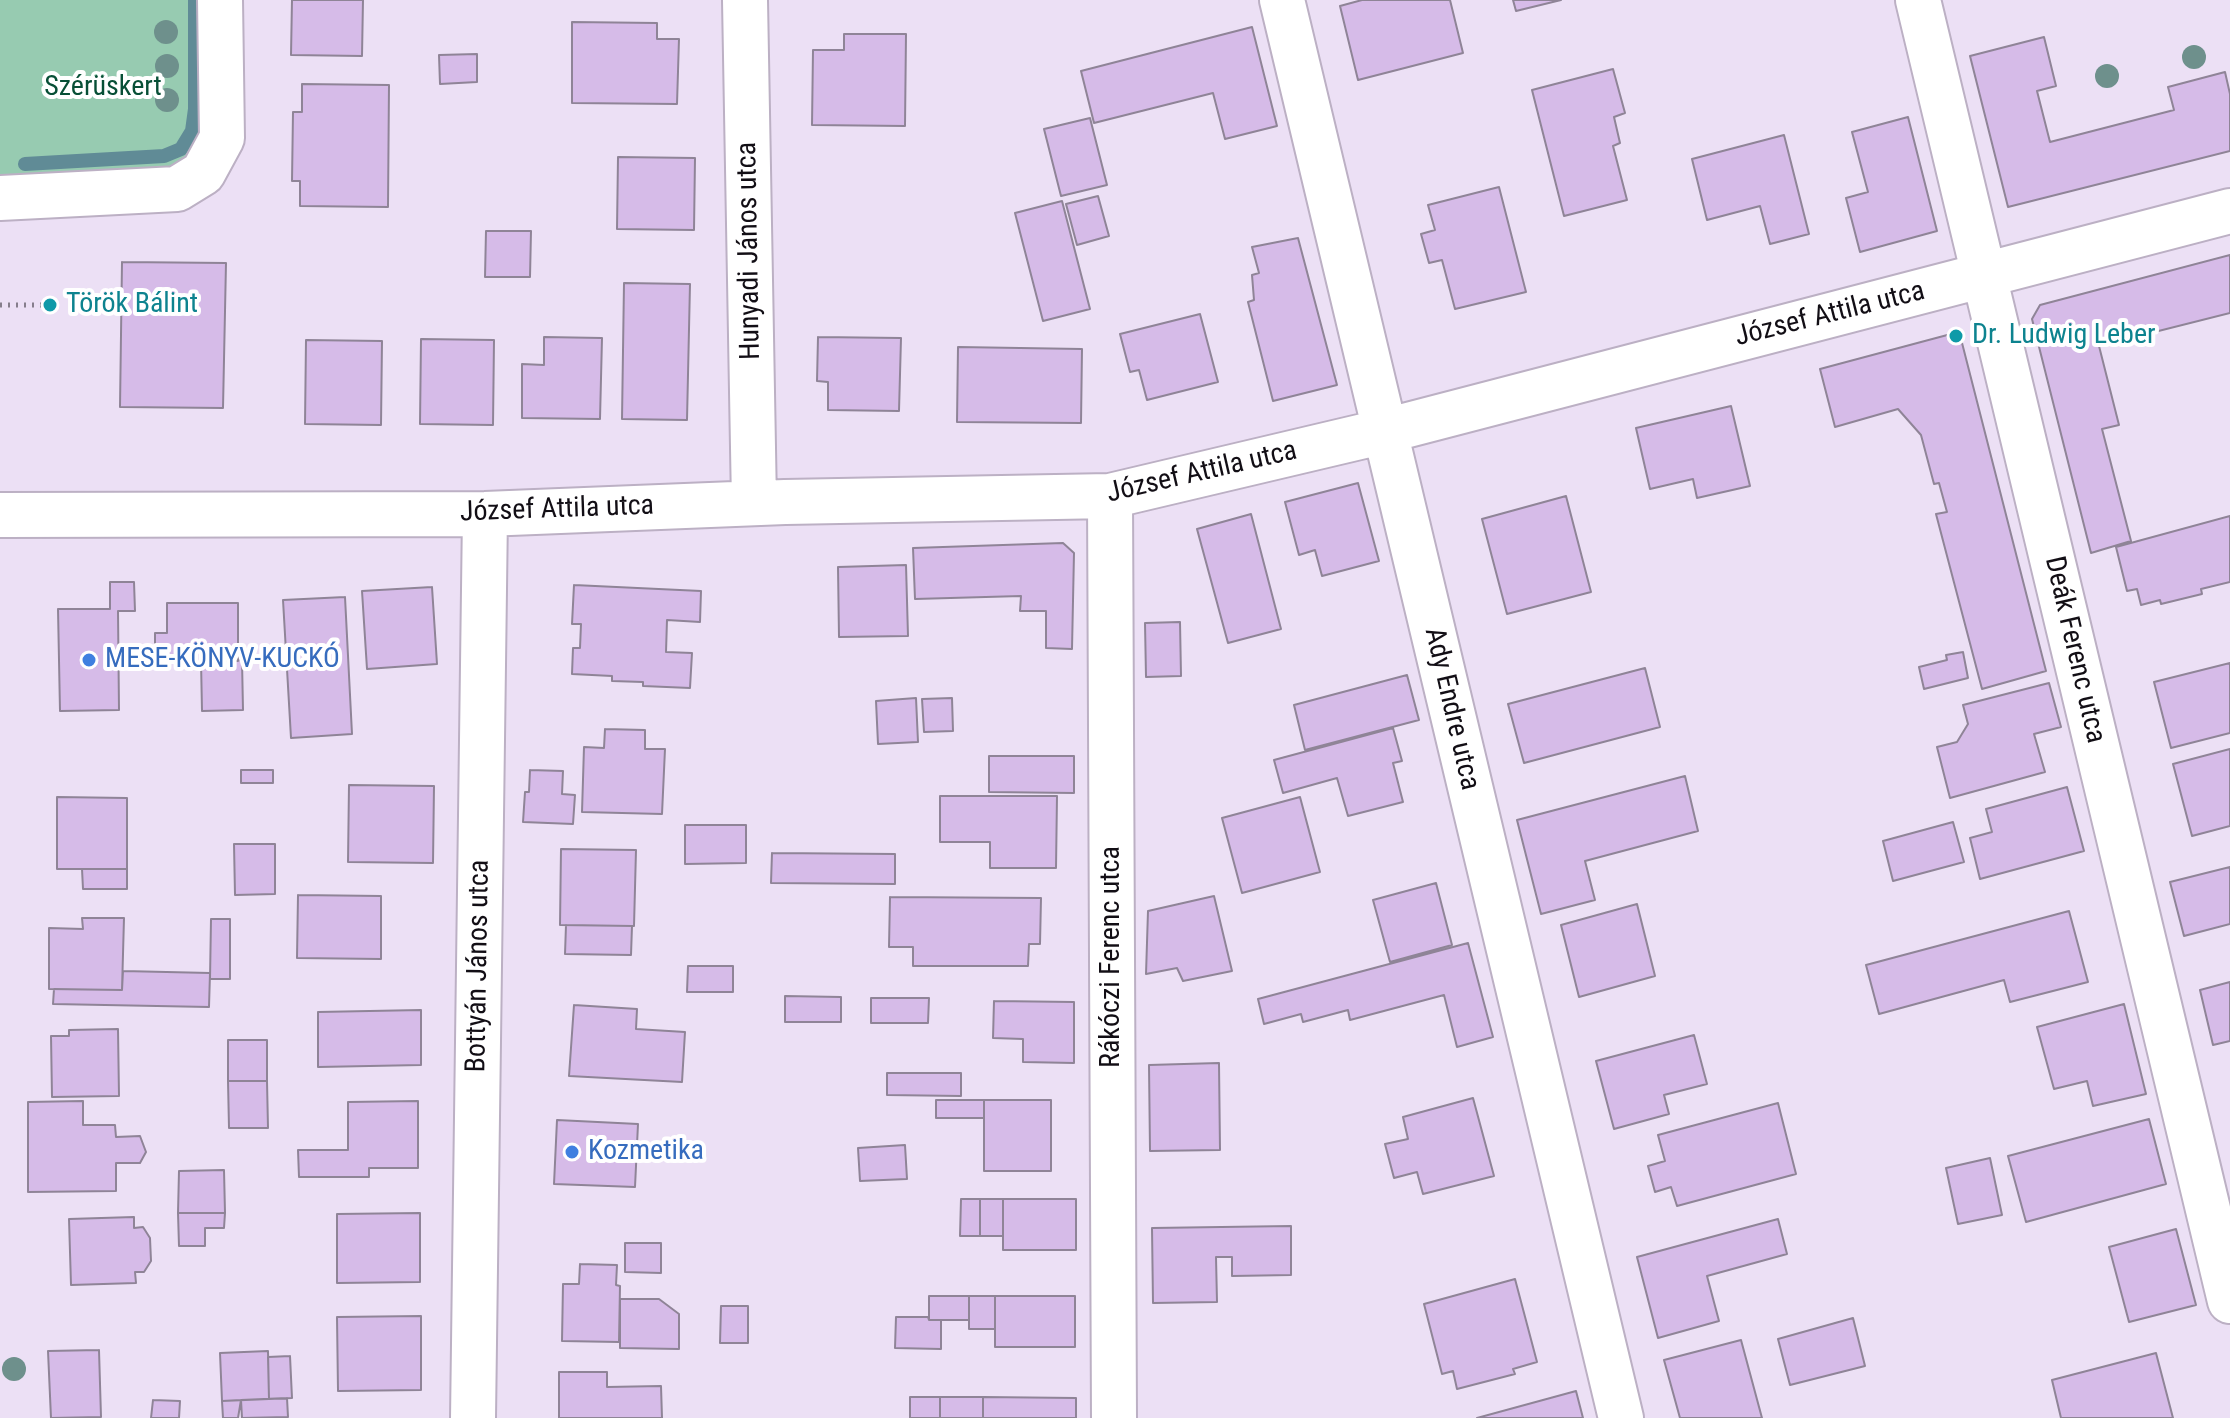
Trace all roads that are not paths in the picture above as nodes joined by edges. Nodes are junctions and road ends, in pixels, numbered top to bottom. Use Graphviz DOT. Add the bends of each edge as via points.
graph roads {
  1 [pos="220,0"];
  2 [pos="745,0"];
  3 [pos="1282,0"];
  4 [pos="1918,0"];
  5 [pos="0,198"];
  6 [pos="2230,211"];
  7 [pos="1985,276"];
  8 [pos="1385,431"];
  9 [pos="1110,496"];
  10 [pos="754,503"];
  11 [pos="485,514"];
  12 [pos="0,515"];
  13 [pos="2230,1301"];
  14 [pos="473,1418"];
  15 [pos="1114,1418"];
  16 [pos="1621,1418"];
  1 -- 5 [label="street" via="222,138 203,173 177,189"];
  2 -- 10 [label="street, Hunyadi János utca"];
  3 -- 8 [label="street, Ady Endre utca"];
  4 -- 7 [label="street, Deák Ferenc utca"];
  6 -- 7 [label="street, József Attila utca"];
  7 -- 8 [label="street, József Attila utca"];
  7 -- 13 [label="street, Deák Ferenc utca"];
  8 -- 9 [label="street, József Attila utca"];
  8 -- 16 [label="street, Ady Endre utca"];
  9 -- 10 [label="street, József Attila utca"];
  9 -- 15 [label="street, Rákóczi Ferenc utca"];
  10 -- 11 [label="street, József Attila utca"];
  11 -- 12 [label="street, József Attila utca"];
  11 -- 14 [label="street, Bottyán János utca"];
}
